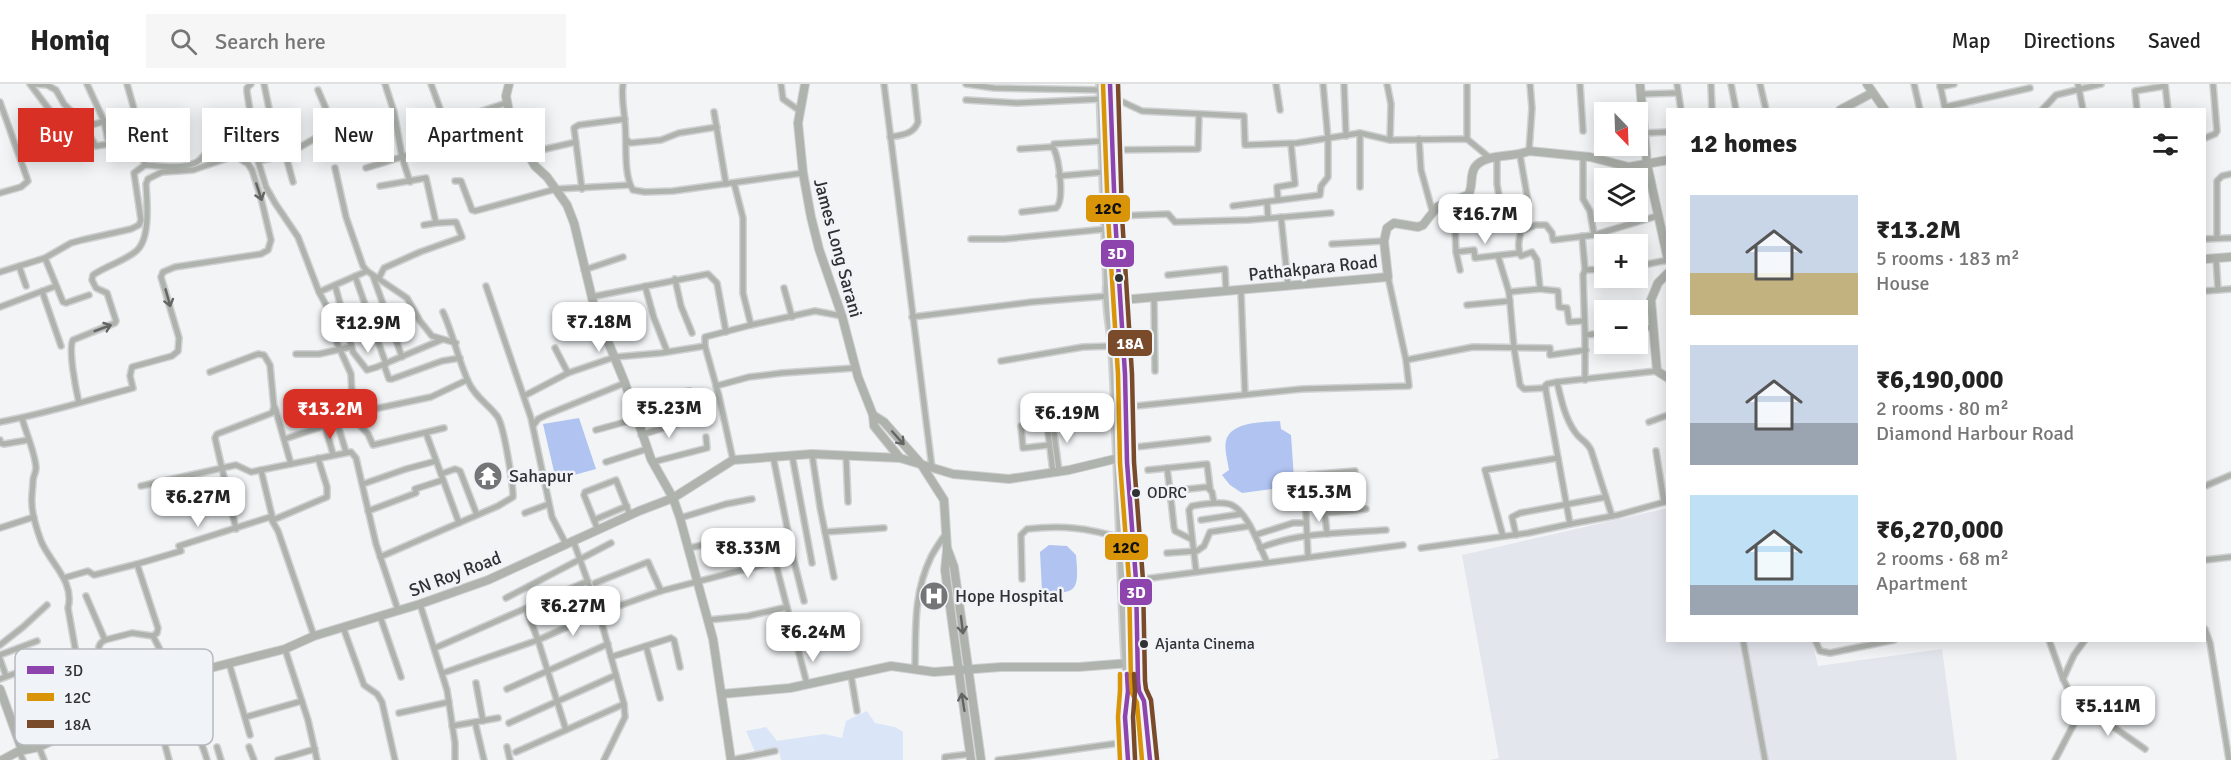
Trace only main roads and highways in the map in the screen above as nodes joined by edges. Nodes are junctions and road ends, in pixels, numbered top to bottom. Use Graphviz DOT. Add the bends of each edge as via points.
graph roads {
  1 [pos="1105,91"];
  2 [pos="1132,663"];
  3 [pos="1133,691"];
  4 [pos="1135,760"];
  5 [pos="1145,760"];
  1 -- 2 [label="highway" via="1108,296"];
  1 -- 2 [label="highway" via="1112,150 1136,580"];
  2 -- 3 [label="highway"];
  3 -- 4 [label="highway" via="1130,737"];
  3 -- 5 [label="highway"];
}
